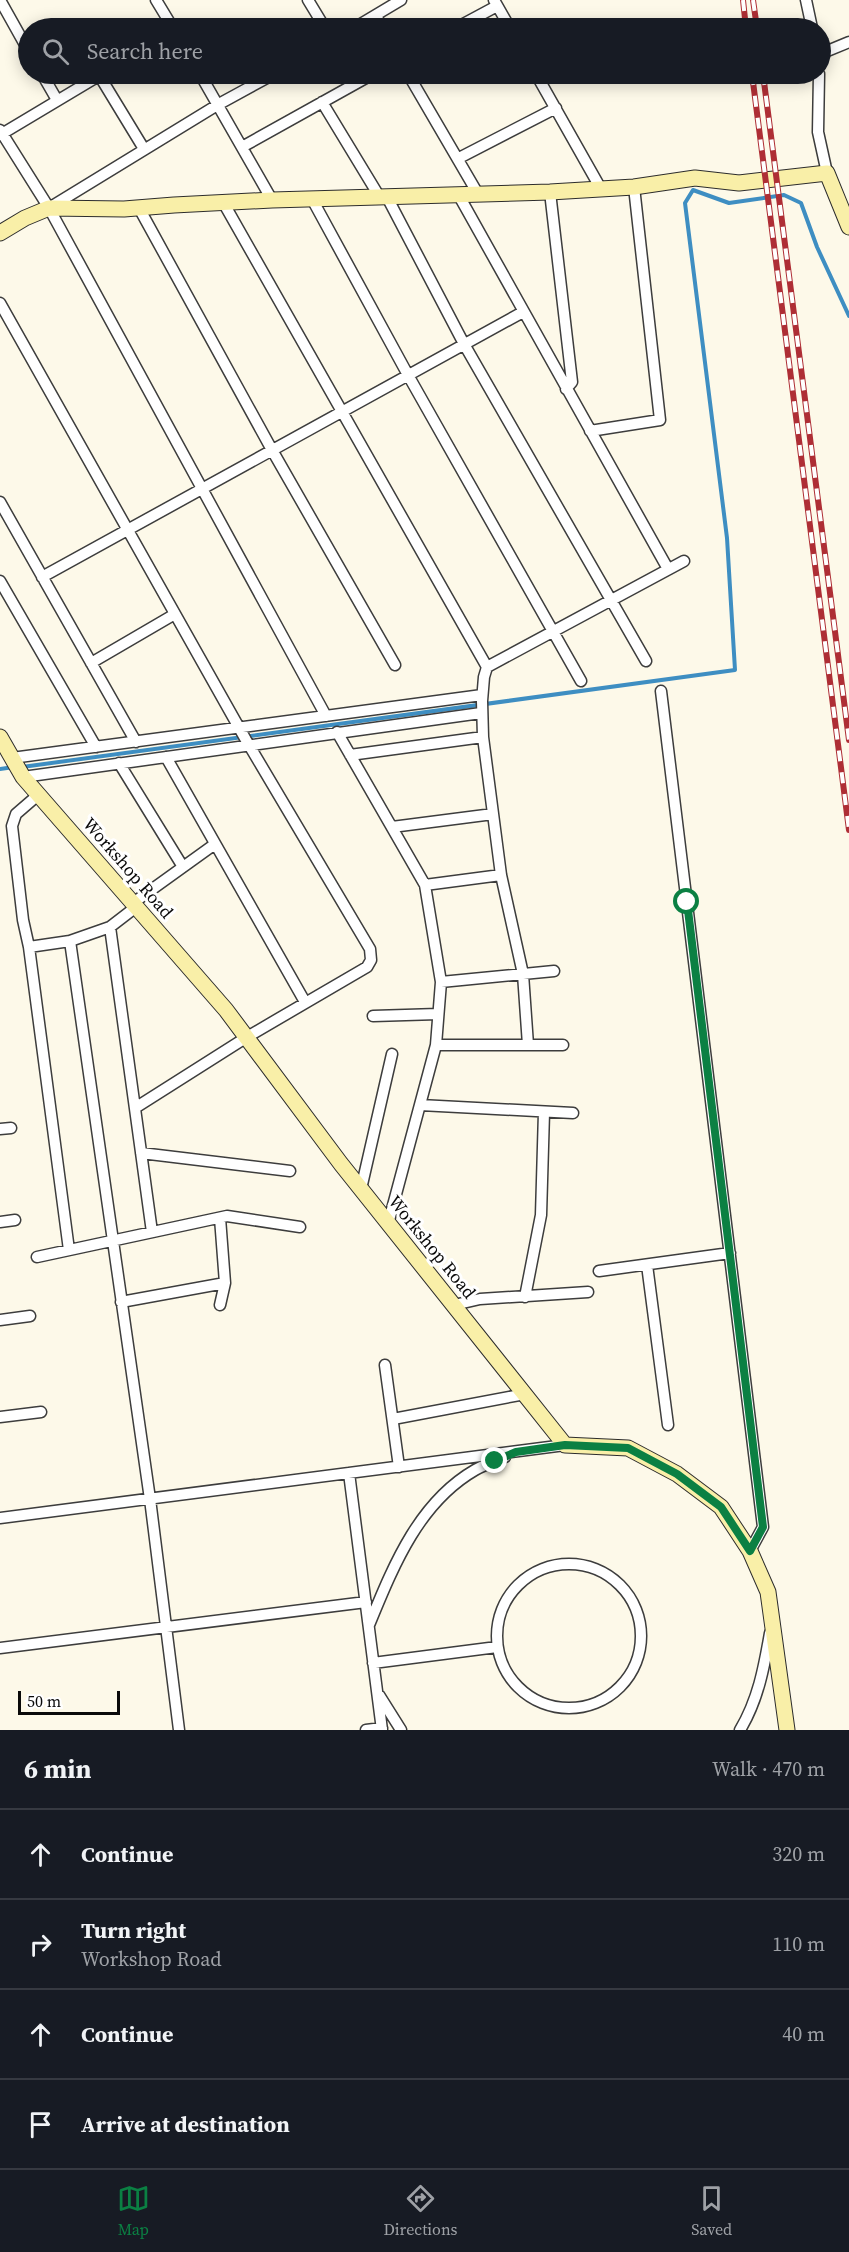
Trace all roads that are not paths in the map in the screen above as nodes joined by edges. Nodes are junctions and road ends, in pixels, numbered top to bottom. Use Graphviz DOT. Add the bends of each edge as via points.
graph roads {
  1 [pos="156,0"];
  2 [pos="308,0"];
  3 [pos="806,0"];
  4 [pos="2,1"];
  5 [pos="398,1"];
  6 [pos="496,3"];
  7 [pos="376,16"];
  8 [pos="167,18"];
  9 [pos="319,18"];
  10 [pos="372,18"];
  11 [pos="472,18"];
  12 [pos="504,18"];
  13 [pos="810,18"];
  14 [pos="18,31"];
  15 [pos="849,42"];
  16 [pos="831,49"];
  17 [pos="48,84"];
  18 [pos="84,84"];
  19 [pos="107,84"];
  20 [pos="206,84"];
  21 [pos="256,84"];
  22 [pos="355,84"];
  23 [pos="414,84"];
  24 [pos="542,84"];
  25 [pos="819,84"];
  26 [pos="57,100"];
  27 [pos="322,102"];
  28 [pos="219,104"];
  29 [pos="556,108"];
  30 [pos="1,133"];
  31 [pos="242,147"];
  32 [pos="144,150"];
  33 [pos="459,158"];
  34 [pos="827,173"];
  35 [pos="634,188"];
  36 [pos="601,189"];
  37 [pos="550,192"];
  38 [pos="458,194"];
  39 [pos="478,194"];
  40 [pos="383,197"];
  41 [pos="312,199"];
  42 [pos="272,200"];
  43 [pos="223,202"];
  44 [pos="49,208"];
  45 [pos="139,208"];
  46 [pos="849,227"];
  47 [pos="0,233"];
  48 [pos="0,303"];
  49 [pos="523,312"];
  50 [pos="464,344"];
  51 [pos="408,375"];
  52 [pos="566,389"];
  53 [pos="341,412"];
  54 [pos="590,431"];
  55 [pos="272,450"];
  56 [pos="203,488"];
  57 [pos="0,502"];
  58 [pos="127,530"];
  59 [pos="684,561"];
  60 [pos="668,569"];
  61 [pos="42,577"];
  62 [pos="0,581"];
  63 [pos="610,601"];
  64 [pos="175,614"];
  65 [pos="553,632"];
  66 [pos="646,662"];
  67 [pos="91,663"];
  68 [pos="395,665"];
  69 [pos="487,667"];
  70 [pos="581,681"];
  71 [pos="661,691"];
  72 [pos="482,705"];
  73 [pos="326,716"];
  74 [pos="337,732"];
  75 [pos="244,736"];
  76 [pos="0,737"];
  77 [pos="483,737"];
  78 [pos="136,742"];
  79 [pos="96,747"];
  80 [pos="350,755"];
  81 [pos="166,757"];
  82 [pos="13,762"];
  83 [pos="120,763"];
  84 [pos="38,795"];
  85 [pos="493,814"];
  86 [pos="392,827"];
  87 [pos="215,844"];
  88 [pos="183,867"];
  89 [pos="501,874"];
  90 [pos="426,885"];
  91 [pos="134,905"];
  92 [pos="110,927"];
  93 [pos="70,941"];
  94 [pos="29,947"];
  95 [pos="554,971"];
  96 [pos="523,974"];
  97 [pos="441,982"];
  98 [pos="305,1002"];
  99 [pos="438,1014"];
  100 [pos="373,1016"];
  101 [pos="247,1037"];
  102 [pos="436,1045"];
  103 [pos="528,1045"];
  104 [pos="563,1045"];
  105 [pos="392,1054"];
  106 [pos="420,1105"];
  107 [pos="135,1108"];
  108 [pos="544,1112"];
  109 [pos="573,1113"];
  110 [pos="141,1153"];
  111 [pos="290,1171"];
  112 [pos="361,1189"];
  113 [pos="220,1218"];
  114 [pos="15,1220"];
  115 [pos="0,1222"];
  116 [pos="388,1224"];
  117 [pos="300,1227"];
  118 [pos="152,1232"];
  119 [pos="113,1240"];
  120 [pos="69,1250"];
  121 [pos="730,1253"];
  122 [pos="37,1257"];
  123 [pos="647,1265"];
  124 [pos="599,1271"];
  125 [pos="225,1282"];
  126 [pos="588,1292"];
  127 [pos="525,1297"];
  128 [pos="122,1302"];
  129 [pos="220,1305"];
  130 [pos="454,1305"];
  131 [pos="30,1316"];
  132 [pos="0,1320"];
  133 [pos="385,1365"];
  134 [pos="525,1394"];
  135 [pos="41,1412"];
  136 [pos="0,1417"];
  137 [pos="393,1419"];
  138 [pos="668,1425"];
  139 [pos="565,1445"];
  140 [pos="516,1452"];
  141 [pos="399,1467"];
  142 [pos="349,1473"];
  143 [pos="150,1499"];
  144 [pos="0,1518"];
  145 [pos="750,1551"];
  146 [pos="366,1602"];
  147 [pos="772,1618"];
  148 [pos="369,1626"];
  149 [pos="166,1627"];
  150 [pos="497,1647"];
  151 [pos="0,1648"];
  152 [pos="373,1663"];
  153 [pos="377,1693"];
  154 [pos="382,1729"];
  155 [pos="179,1730"];
  156 [pos="366,1730"];
  157 [pos="401,1730"];
  158 [pos="740,1730"];
  159 [pos="788,1730"];
  1 -- 8 [label="street"];
  2 -- 9 [label="street"];
  3 -- 13 [label="street"];
  4 -- 14 [label="street"];
  5 -- 7 [label="street"];
  6 -- 11 [label="street"];
  6 -- 12 [label="street"];
  7 -- 10 [label="street"];
  15 -- 16 [label="street"];
  17 -- 26 [label="street"];
  18 -- 26 [label="street"];
  19 -- 32 [label="street"];
  20 -- 28 [label="street"];
  21 -- 28 [label="street"];
  22 -- 27 [label="street"];
  23 -- 33 [label="street"];
  24 -- 29 [label="street"];
  25 -- 34 [label="street" via="818,132"];
  26 -- 30 [label="street"];
  27 -- 31 [label="street"];
  27 -- 40 [label="street"];
  28 -- 31 [label="street"];
  28 -- 32 [label="street"];
  29 -- 33 [label="street"];
  29 -- 36 [label="street"];
  30 -- 44 [label="street"];
  31 -- 42 [label="street"];
  32 -- 44 [label="street"];
  33 -- 39 [label="street"];
  34 -- 35 [label="main road" via="739,183 695,178"];
  34 -- 46 [label="main road"];
  35 -- 36 [label="main road"];
  35 -- 54 [label="street" via="660,420"];
  36 -- 37 [label="main road"];
  37 -- 39 [label="main road"];
  37 -- 52 [label="street" via="572,382"];
  38 -- 39 [label="main road"];
  38 -- 40 [label="main road"];
  38 -- 49 [label="street"];
  40 -- 41 [label="main road"];
  40 -- 50 [label="street"];
  41 -- 42 [label="main road"];
  41 -- 51 [label="street"];
  42 -- 43 [label="main road"];
  43 -- 45 [label="main road"];
  43 -- 53 [label="street"];
  44 -- 45 [label="main road"];
  44 -- 47 [label="main road"];
  44 -- 56 [label="street"];
  45 -- 55 [label="street"];
  48 -- 58 [label="street"];
  49 -- 50 [label="street"];
  49 -- 52 [label="street"];
  50 -- 51 [label="street"];
  50 -- 63 [label="street"];
  51 -- 53 [label="street"];
  51 -- 65 [label="street"];
  52 -- 54 [label="street"];
  53 -- 55 [label="street"];
  53 -- 69 [label="street"];
  54 -- 60 [label="street"];
  55 -- 56 [label="street"];
  55 -- 68 [label="street"];
  56 -- 58 [label="street"];
  56 -- 73 [label="street"];
  57 -- 61 [label="street"];
  58 -- 61 [label="street"];
  58 -- 64 [label="street"];
  59 -- 60 [label="street"];
  60 -- 63 [label="street"];
  61 -- 67 [label="street"];
  62 -- 79 [label="street"];
  63 -- 65 [label="street"];
  63 -- 66 [label="street"];
  64 -- 67 [label="street"];
  64 -- 75 [label="street"];
  65 -- 69 [label="street"];
  65 -- 70 [label="street"];
  67 -- 78 [label="street"];
  69 -- 72 [label="street"];
  71 -- 121 [label="street"];
  72 -- 73 [label="street"];
  72 -- 74 [label="street"];
  72 -- 77 [label="street"];
  73 -- 75 [label="street"];
  74 -- 75 [label="street"];
  74 -- 80 [label="street"];
  75 -- 78 [label="street"];
  75 -- 81 [label="street"];
  75 -- 98 [label="street" via="370,949 368,967"];
  76 -- 82 [label="main road, Workshop Road"];
  77 -- 80 [label="street"];
  77 -- 85 [label="street"];
  78 -- 79 [label="street"];
  79 -- 82 [label="street"];
  80 -- 86 [label="street"];
  81 -- 83 [label="street"];
  81 -- 87 [label="street"];
  82 -- 83 [label="street"];
  82 -- 84 [label="main road, Workshop Road"];
  83 -- 88 [label="street"];
  84 -- 91 [label="main road, Workshop Road"];
  84 -- 94 [label="street" via="16,814 12,826"];
  85 -- 86 [label="street"];
  85 -- 89 [label="street"];
  86 -- 90 [label="street"];
  87 -- 88 [label="street"];
  87 -- 98 [label="street"];
  88 -- 91 [label="street"];
  89 -- 90 [label="street"];
  89 -- 96 [label="street"];
  90 -- 97 [label="street"];
  91 -- 92 [label="street"];
  91 -- 101 [label="main road, Workshop Road"];
  92 -- 93 [label="street"];
  92 -- 107 [label="street"];
  93 -- 94 [label="street"];
  93 -- 119 [label="street"];
  94 -- 120 [label="street"];
  95 -- 96 [label="street"];
  96 -- 97 [label="street"];
  96 -- 103 [label="street"];
  97 -- 99 [label="street"];
  98 -- 101 [label="street"];
  99 -- 100 [label="street"];
  99 -- 102 [label="street"];
  101 -- 107 [label="street"];
  101 -- 112 [label="main road, Workshop Road"];
  102 -- 103 [label="street"];
  102 -- 106 [label="street"];
  103 -- 104 [label="street"];
  105 -- 112 [label="street"];
  106 -- 108 [label="street"];
  106 -- 116 [label="street"];
  107 -- 110 [label="street"];
  108 -- 109 [label="street"];
  108 -- 127 [label="street" via="541,1215"];
  110 -- 111 [label="street"];
  110 -- 118 [label="street"];
  112 -- 116 [label="main road, Workshop Road"];
  113 -- 117 [label="street"];
  113 -- 118 [label="street"];
  113 -- 125 [label="street"];
  114 -- 115 [label="street"];
  116 -- 130 [label="main road, Workshop Road"];
  118 -- 119 [label="street"];
  119 -- 120 [label="street"];
  119 -- 128 [label="street"];
  120 -- 122 [label="street"];
  121 -- 123 [label="street"];
  121 -- 145 [label="street" via="763,1527"];
  123 -- 124 [label="street"];
  123 -- 138 [label="street"];
  125 -- 128 [label="street"];
  125 -- 129 [label="street"];
  126 -- 127 [label="street"];
  127 -- 130 [label="street" via="480,1299"];
  128 -- 143 [label="street"];
  130 -- 134 [label="main road, Workshop Road"];
  131 -- 132 [label="street"];
  133 -- 137 [label="street"];
  134 -- 137 [label="street"];
  134 -- 139 [label="main road, Workshop Road"];
  135 -- 136 [label="street"];
  137 -- 141 [label="street"];
  139 -- 140 [label="street"];
  139 -- 145 [label="main road" via="628,1448 677,1474 721,1507"];
  140 -- 141 [label="street"];
  140 -- 148 [label="street" via="475,1470 440,1497 416,1527 393,1568"];
  141 -- 142 [label="street"];
  142 -- 143 [label="street"];
  142 -- 146 [label="street"];
  143 -- 144 [label="street"];
  143 -- 149 [label="street"];
  145 -- 147 [label="main road" via="768,1592"];
  146 -- 148 [label="street"];
  146 -- 149 [label="street"];
  147 -- 158 [label="street" via="764,1674"];
  147 -- 159 [label="main road"];
  148 -- 152 [label="street"];
  149 -- 151 [label="street"];
  149 -- 155 [label="street"];
  150 -- 150 [label="street" via="506,1672 524,1692 547,1705 573,1708 591,1704 621,1687 635,1664 641,1638 637,1612 623,1589 603,1572 577,1564 551,1566 527,1577 508,1596 498,1620"];
  150 -- 152 [label="street"];
  152 -- 153 [label="street"];
  153 -- 154 [label="street"];
  153 -- 157 [label="street"];
  154 -- 156 [label="street"];
}
